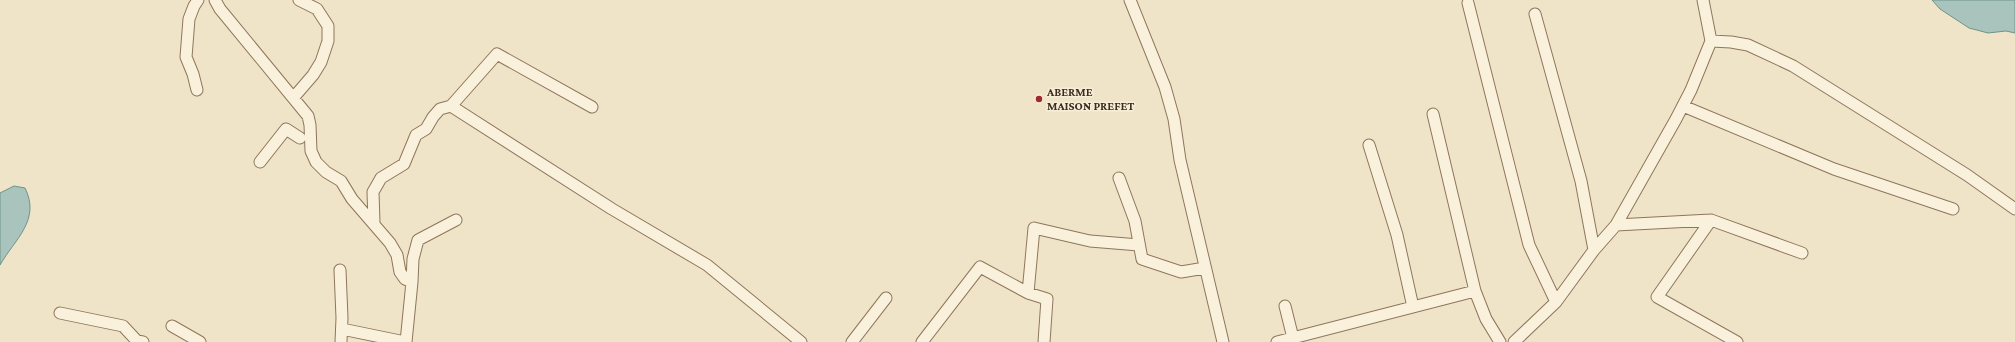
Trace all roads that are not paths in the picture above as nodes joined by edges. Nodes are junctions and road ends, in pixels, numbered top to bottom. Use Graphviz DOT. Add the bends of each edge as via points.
graph roads {
  1 [pos="215,0"];
  2 [pos="300,0"];
  3 [pos="1130,0"];
  4 [pos="1703,0"];
  5 [pos="195,2"];
  6 [pos="1468,3"];
  7 [pos="1535,14"];
  8 [pos="1711,41"];
  9 [pos="197,90"];
  10 [pos="294,97"];
  11 [pos="451,106"];
  12 [pos="1683,106"];
  13 [pos="592,107"];
  14 [pos="303,109"];
  15 [pos="1433,114"];
  16 [pos="300,138"];
  17 [pos="1369,145"];
  18 [pos="311,151"];
  19 [pos="260,162"];
  20 [pos="1119,178"];
  21 [pos="1954,209"];
  22 [pos="2015,209"];
  23 [pos="456,220"];
  24 [pos="1711,220"];
  25 [pos="374,223"];
  26 [pos="1616,225"];
  27 [pos="1139,245"];
  28 [pos="1594,250"];
  29 [pos="1802,253"];
  30 [pos="1205,268"];
  31 [pos="340,270"];
  32 [pos="412,282"];
  33 [pos="1475,291"];
  34 [pos="1028,293"];
  35 [pos="886,298"];
  36 [pos="1556,302"];
  37 [pos="1285,306"];
  38 [pos="1413,307"];
  39 [pos="60,313"];
  40 [pos="172,326"];
  41 [pos="342,329"];
  42 [pos="1294,340"];
  43 [pos="144,342"];
  44 [pos="200,342"];
  45 [pos="341,342"];
  46 [pos="406,342"];
  47 [pos="801,342"];
  48 [pos="852,342"];
  49 [pos="922,342"];
  50 [pos="1044,342"];
  51 [pos="1223,342"];
  52 [pos="1277,342"];
  53 [pos="1500,342"];
  54 [pos="1514,342"];
  55 [pos="1737,342"];
  1 -- 10 [label="street"];
  2 -- 10 [label="street" via="317,9 328,26 328,41 321,62"];
  3 -- 30 [label="street" via="1165,88 1174,119 1180,160"];
  4 -- 8 [label="street"];
  5 -- 9 [label="street" via="189,20 186,57"];
  6 -- 36 [label="street" via="1529,245"];
  7 -- 28 [label="street" via="1581,181"];
  8 -- 12 [label="street"];
  8 -- 22 [label="street" via="1748,46 1793,66 1960,171"];
  10 -- 14 [label="street"];
  11 -- 13 [label="street" via="496,54"];
  11 -- 25 [label="street" via="440,110 426,129 416,135 404,164 381,178 373,192"];
  11 -- 47 [label="street" via="612,209 707,264"];
  12 -- 21 [label="street" via="1834,169"];
  12 -- 26 [label="street"];
  14 -- 16 [label="street" via="304,127"];
  14 -- 18 [label="street" via="310,125"];
  15 -- 33 [label="street"];
  16 -- 18 [label="street" via="302,145"];
  16 -- 19 [label="street" via="286,128"];
  17 -- 38 [label="street" via="1397,235"];
  18 -- 25 [label="street" via="316,162 341,181 352,199"];
  20 -- 27 [label="street" via="1135,221"];
  23 -- 32 [label="street" via="418,240 413,259"];
  24 -- 26 [label="street"];
  24 -- 29 [label="street"];
  24 -- 55 [label="street" via="1656,297"];
  25 -- 32 [label="street" via="397,255 400,272 405,279"];
  26 -- 28 [label="street"];
  27 -- 30 [label="street" via="1142,259 1181,272"];
  27 -- 34 [label="street" via="1090,241 1034,228"];
  28 -- 36 [label="street"];
  30 -- 51 [label="street"];
  31 -- 41 [label="street"];
  32 -- 46 [label="street"];
  33 -- 38 [label="street"];
  33 -- 53 [label="street" via="1486,319"];
  34 -- 49 [label="street" via="980,267"];
  34 -- 50 [label="street" via="1047,299"];
  35 -- 48 [label="street"];
  36 -- 54 [label="street"];
  37 -- 42 [label="street"];
  38 -- 42 [label="street"];
  39 -- 43 [label="street" via="123,326 137,341"];
  40 -- 44 [label="street"];
  41 -- 45 [label="street"];
  41 -- 46 [label="street"];
  42 -- 52 [label="street"];
}
